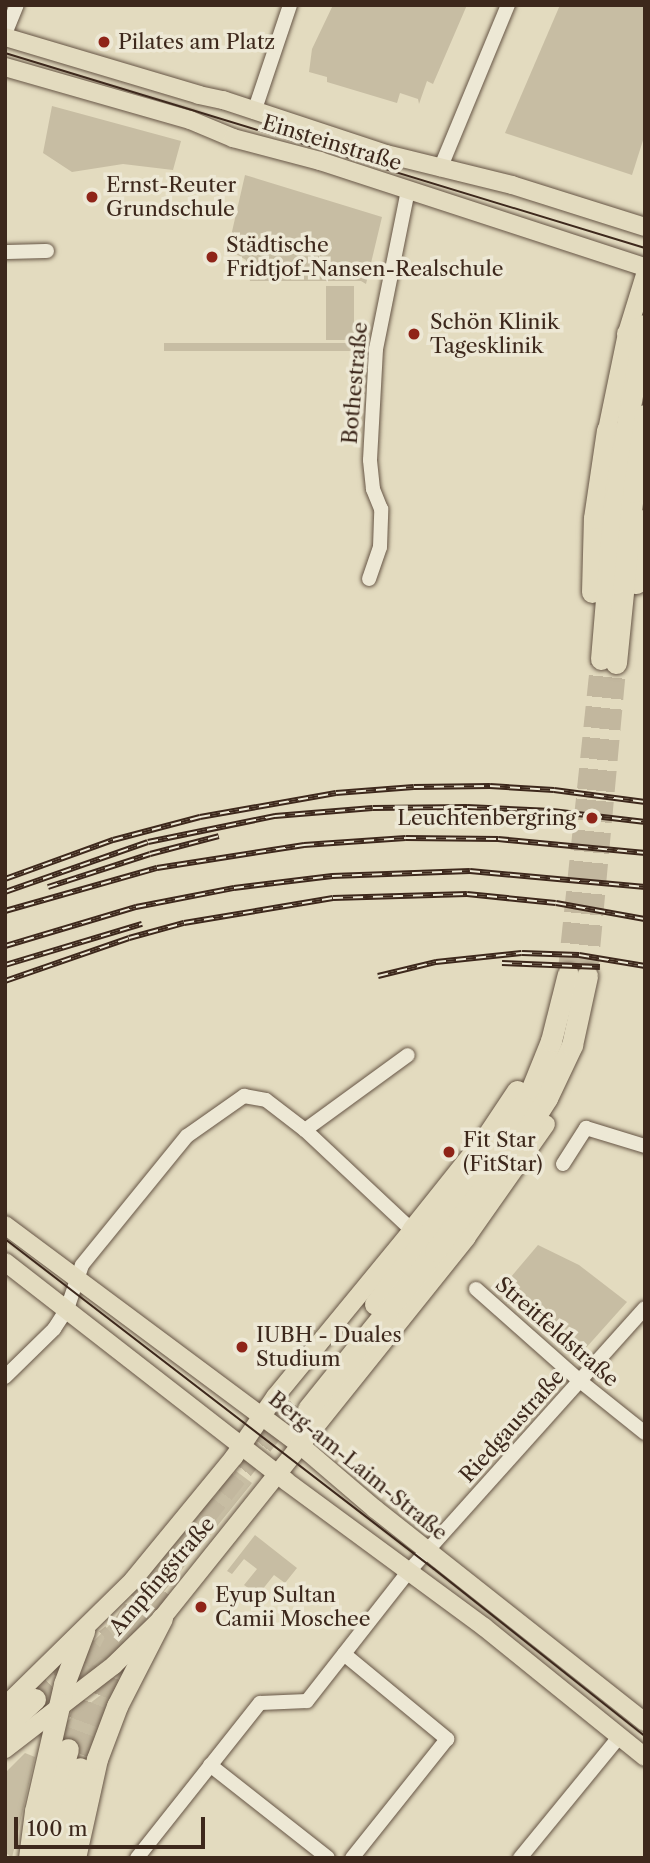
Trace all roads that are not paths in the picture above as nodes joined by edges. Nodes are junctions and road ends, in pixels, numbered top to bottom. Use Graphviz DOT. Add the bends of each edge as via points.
graph roads {
  1 [pos="17,5"];
  2 [pos="289,5"];
  3 [pos="508,5"];
  4 [pos="5,35"];
  5 [pos="5,66"];
  6 [pos="254,112"];
  7 [pos="440,169"];
  8 [pos="408,190"];
  9 [pos="645,227"];
  10 [pos="47,251"];
  11 [pos="5,252"];
  12 [pos="645,267"];
  13 [pos="645,275"];
  14 [pos="638,335"];
  15 [pos="645,415"];
  16 [pos="607,430"];
  17 [pos="645,520"];
  18 [pos="369,579"];
  19 [pos="609,654"];
  20 [pos="572,1045"];
  21 [pos="408,1055"];
  22 [pos="542,1059"];
  23 [pos="546,1124"];
  24 [pos="305,1130"];
  25 [pos="645,1146"];
  26 [pos="563,1164"];
  27 [pos="5,1225"];
  28 [pos="412,1230"];
  29 [pos="5,1262"];
  30 [pos="75,1278"];
  31 [pos="476,1289"];
  32 [pos="645,1308"];
  33 [pos="67,1309"];
  34 [pos="357,1338"];
  35 [pos="5,1377"];
  36 [pos="580,1381"];
  37 [pos="302,1405"];
  38 [pos="261,1417"];
  39 [pos="645,1433"];
  40 [pos="242,1445"];
  41 [pos="300,1445"];
  42 [pos="277,1474"];
  43 [pos="428,1551"];
  44 [pos="409,1571"];
  45 [pos="162,1618"];
  46 [pos="84,1631"];
  47 [pos="344,1654"];
  48 [pos="35,1699"];
  49 [pos="60,1705"];
  50 [pos="5,1706"];
  51 [pos="645,1722"];
  52 [pos="5,1727"];
  53 [pos="619,1737"];
  54 [pos="5,1749"];
  55 [pos="645,1756"];
  56 [pos="210,1765"];
  57 [pos="29,1858"];
  58 [pos="42,1858"];
  59 [pos="60,1858"];
  60 [pos="75,1858"];
  61 [pos="137,1858"];
  62 [pos="328,1858"];
  63 [pos="352,1858"];
  64 [pos="520,1858"];
  1 -- 4 [label="street"];
  2 -- 6 [label="street"];
  3 -- 7 [label="street"];
  4 -- 6 [label="main road, Einsteinstraße"];
  5 -- 8 [label="main road, Einsteinstraße"];
  6 -- 7 [label="main road, Einsteinstraße"];
  7 -- 9 [label="main road, Einsteinstraße" via="512,185"];
  8 -- 12 [label="main road, Einsteinstraße"];
  8 -- 18 [label="street, Bothestraße" via="376,349 370,460 373,489 382,509 381,534"];
  10 -- 11 [label="street"];
  13 -- 14 [label="main road"];
  14 -- 16 [label="main road"];
  14 -- 19 [label="highway" via="615,492"];
  15 -- 19 [label="highway"];
  16 -- 19 [label="highway" via="593,530 592,606"];
  17 -- 19 [label="highway" via="633,610"];
  20 -- 22 [label="highway" via="577,975"];
  20 -- 23 [label="highway" via="564,1089"];
  20 -- 34 [label="highway" via="522,1137"];
  21 -- 24 [label="street"];
  22 -- 28 [label="highway"];
  22 -- 34 [label="highway" via="510,1129"];
  23 -- 41 [label="main road" via="466,1238"];
  24 -- 28 [label="street"];
  24 -- 30 [label="street" via="266,1100 244,1096 187,1136"];
  25 -- 26 [label="street" via="586,1128"];
  27 -- 30 [label="main road, Berg-am-Laim-Straße"];
  28 -- 38 [label="main road"];
  29 -- 33 [label="main road"];
  30 -- 33 [label="street"];
  30 -- 38 [label="main road, Berg-am-Laim-Straße"];
  31 -- 36 [label="street, Streitfeldstraße"];
  32 -- 36 [label="street, Riedgaustraße"];
  33 -- 35 [label="street" via="54,1329"];
  33 -- 40 [label="main road"];
  34 -- 37 [label="highway"];
  36 -- 39 [label="street, Streitfeldstraße"];
  36 -- 43 [label="street, Riedgaustraße"];
  38 -- 40 [label="main road"];
  38 -- 41 [label="main road, Berg-am-Laim-Straße"];
  40 -- 42 [label="main road"];
  40 -- 46 [label="main road, Ampfingstraße" via="133,1580"];
  41 -- 42 [label="main road"];
  41 -- 43 [label="main road, Berg-am-Laim-Straße"];
  42 -- 44 [label="main road"];
  42 -- 45 [label="main road, Ampfingstraße"];
  43 -- 44 [label="street, Riedgaustraße"];
  43 -- 51 [label="main road, Berg-am-Laim-Straße"];
  44 -- 47 [label="street, Riedgaustraße"];
  44 -- 53 [label="main road"];
  45 -- 49 [label="main road, Ampfingstraße" via="114,1665"];
  45 -- 60 [label="highway" via="117,1706 97,1759"];
  46 -- 49 [label="highway"];
  46 -- 50 [label="main road, Ampfingstraße"];
  47 -- 56 [label="street, Riedgaustraße" via="307,1701 261,1703"];
  47 -- 63 [label="street" via="447,1739"];
  48 -- 52 [label="highway"];
  49 -- 54 [label="main road, Ampfingstraße"];
  49 -- 57 [label="highway"];
  53 -- 55 [label="main road"];
  53 -- 64 [label="street"];
  56 -- 61 [label="street, Riedgaustraße"];
  56 -- 62 [label="street"];
  58 -- 59 [label="highway" via="52,1805 76,1752"];
}
